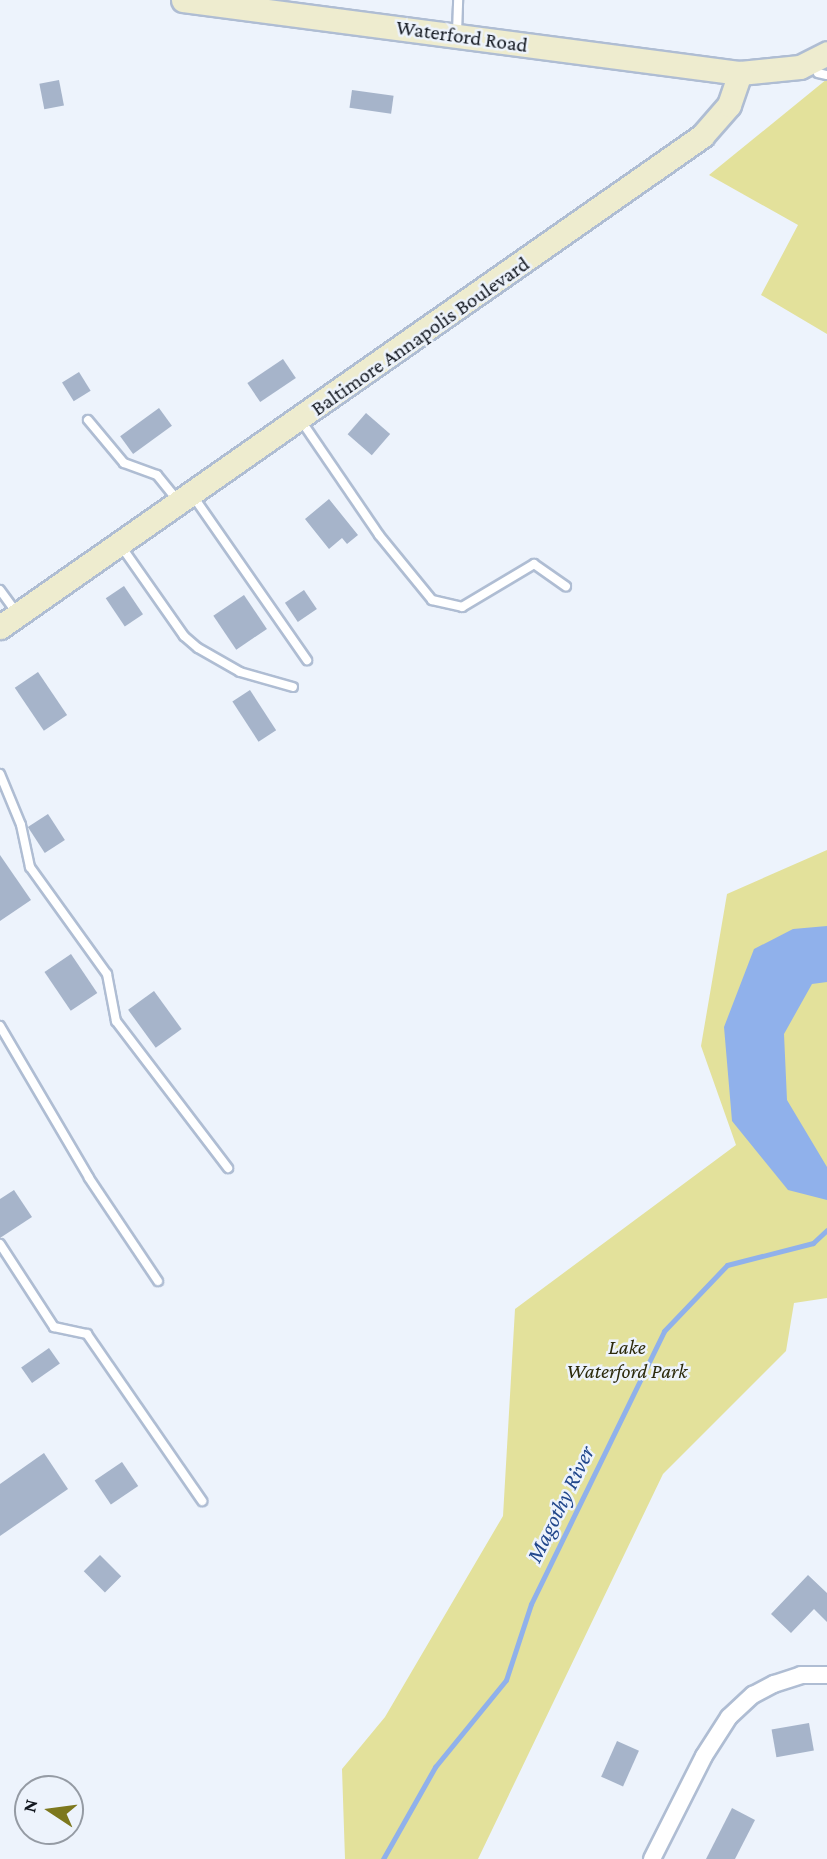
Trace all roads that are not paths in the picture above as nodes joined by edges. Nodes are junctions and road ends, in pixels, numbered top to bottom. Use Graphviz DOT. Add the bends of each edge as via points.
graph roads {
  1 [pos="183,0"];
  2 [pos="458,0"];
  3 [pos="457,36"];
  4 [pos="823,63"];
  5 [pos="740,73"];
  6 [pos="88,419"];
  7 [pos="300,419"];
  8 [pos="185,498"];
  9 [pos="119,544"];
  10 [pos="566,586"];
  11 [pos="0,590"];
  12 [pos="9,621"];
  13 [pos="307,660"];
  14 [pos="292,687"];
  15 [pos="0,774"];
  16 [pos="0,1026"];
  17 [pos="228,1168"];
  18 [pos="0,1244"];
  19 [pos="158,1281"];
  20 [pos="202,1501"];
  21 [pos="827,1675"];
  22 [pos="652,1859"];
  1 -- 3 [label="street, Waterford Road"];
  2 -- 3 [label="lane"];
  3 -- 5 [label="street, Waterford Road"];
  4 -- 5 [label="street"];
  5 -- 7 [label="street, Baltimore Annapolis Boulevard" via="729,105 702,136"];
  6 -- 8 [label="lane" via="124,463 157,475"];
  7 -- 8 [label="street, Baltimore Annapolis Boulevard"];
  7 -- 10 [label="lane" via="379,536 432,600 462,607 534,564"];
  8 -- 9 [label="street, Baltimore Annapolis Boulevard"];
  8 -- 13 [label="lane"];
  9 -- 12 [label="street, Baltimore Annapolis Boulevard"];
  9 -- 14 [label="lane" via="184,636 198,648 240,672"];
  11 -- 12 [label="lane"];
  15 -- 17 [label="lane" via="21,825 30,867 107,974 116,1021"];
  16 -- 19 [label="lane" via="89,1178"];
  18 -- 20 [label="lane" via="54,1327 87,1334"];
  21 -- 22 [label="street" via="801,1675 774,1684 753,1695 729,1717"];
}
